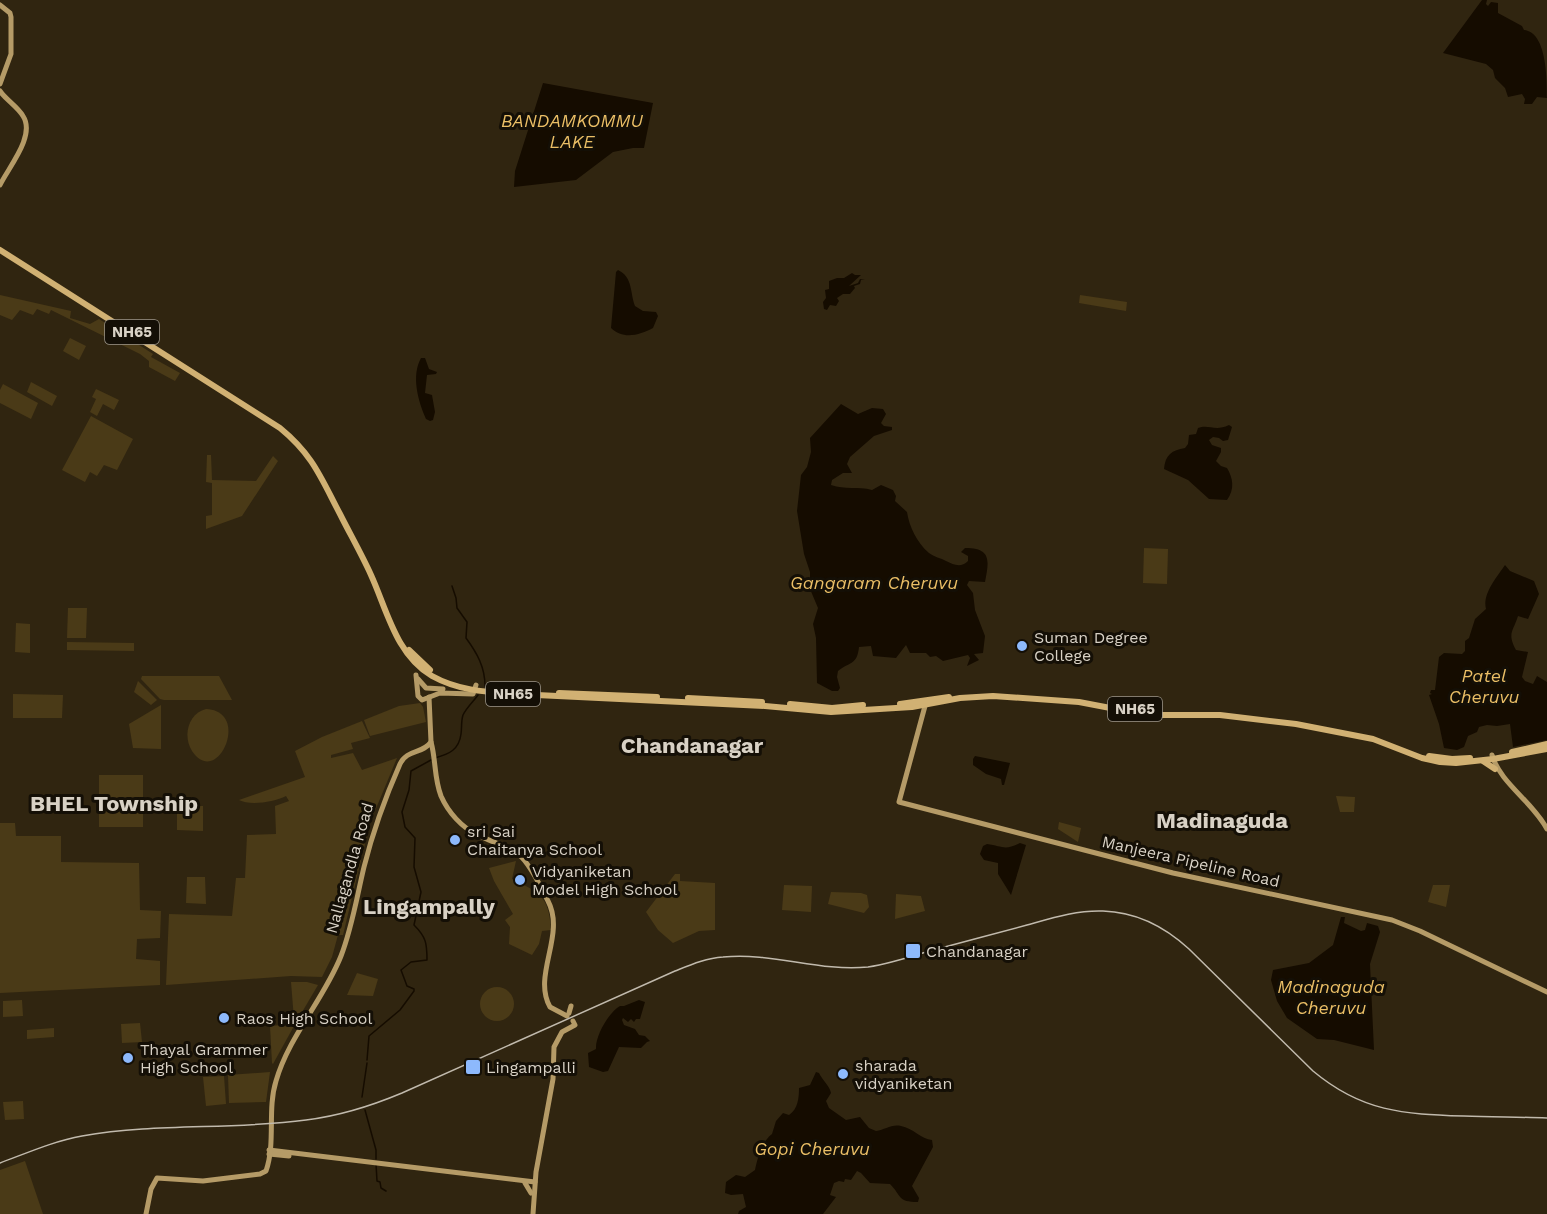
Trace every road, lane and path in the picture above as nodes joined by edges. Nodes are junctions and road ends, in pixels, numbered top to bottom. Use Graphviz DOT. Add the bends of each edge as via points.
graph roads {
  1 [pos="0,5"];
  2 [pos="0,84"];
  3 [pos="0,91"];
  4 [pos="0,188"];
  5 [pos="0,249"];
  6 [pos="468,683"];
  7 [pos="476,685"];
  8 [pos="462,692"];
  9 [pos="429,697"];
  10 [pos="422,700"];
  11 [pos="925,707"];
  12 [pos="1341,730"];
  13 [pos="430,742"];
  14 [pos="1547,744"];
  15 [pos="1547,749"];
  16 [pos="1479,760"];
  17 [pos="1492,761"];
  18 [pos="1547,829"];
  19 [pos="1547,834"];
  20 [pos="1547,990"];
  21 [pos="571,1006"];
  22 [pos="268,1152"];
  23 [pos="394,1165"];
  24 [pos="525,1183"];
  25 [pos="534,1183"];
  26 [pos="531,1193"];
  27 [pos="144,1214"];
  28 [pos="532,1214"];
  1 -- 2 [label="main road" via="11,17 11,54"];
  3 -- 4 [label="main road" via="25,120 17,159 9,166"];
  5 -- 11 [label="highway, NH65" via="286,428 309,449 403,641 436,674 480,689 763,704 831,712"];
  6 -- 8 [label="main road" via="470,689"];
  7 -- 8 [label="main road" via="473,694"];
  8 -- 9 [label="main road"];
  8 -- 10 [label="main road" via="426,687 416,675 417,696"];
  9 -- 10 [label="main road"];
  9 -- 13 [label="main road"];
  10 -- 13 [label="main road"];
  11 -- 12 [label="highway, NH65" via="981,692 1080,699 1125,710 1223,711"];
  11 -- 20 [label="main road, Manjeera Pipeline Road" via="900,802 1238,887 1393,919"];
  12 -- 16 [label="highway, NH65" via="1440,762"];
  12 -- 17 [label="highway, NH65" via="1375,736 1432,756"];
  13 -- 21 [label="main road" via="441,796 451,814 477,835 521,856 549,902 555,930 547,965 546,1000 550,1007 569,1014"];
  13 -- 22 [label="main road, Nallagandla Road" via="406,752 401,759 371,829 340,953 277,1077"];
  14 -- 17 [label="highway, NH65"];
  15 -- 17 [label="highway"];
  16 -- 17 [label="highway, NH65"];
  16 -- 17 [label="highway"];
  17 -- 18 [label="main road"];
  17 -- 19 [label="main road" via="1533,810"];
  22 -- 23 [label="main road"];
  22 -- 27 [label="main road" via="263,1173 207,1179 158,1174 152,1178"];
  23 -- 24 [label="main road"];
  23 -- 25 [label="main road"];
  24 -- 25 [label="main road"];
  24 -- 26 [label="main road"];
  25 -- 25 [label="main road" via="552,1078 552,1046 561,1031 573,1023 562,1032 554,1047 553,1079"];
  25 -- 26 [label="main road"];
  25 -- 28 [label="main road"];
  26 -- 28 [label="main road"];
}
